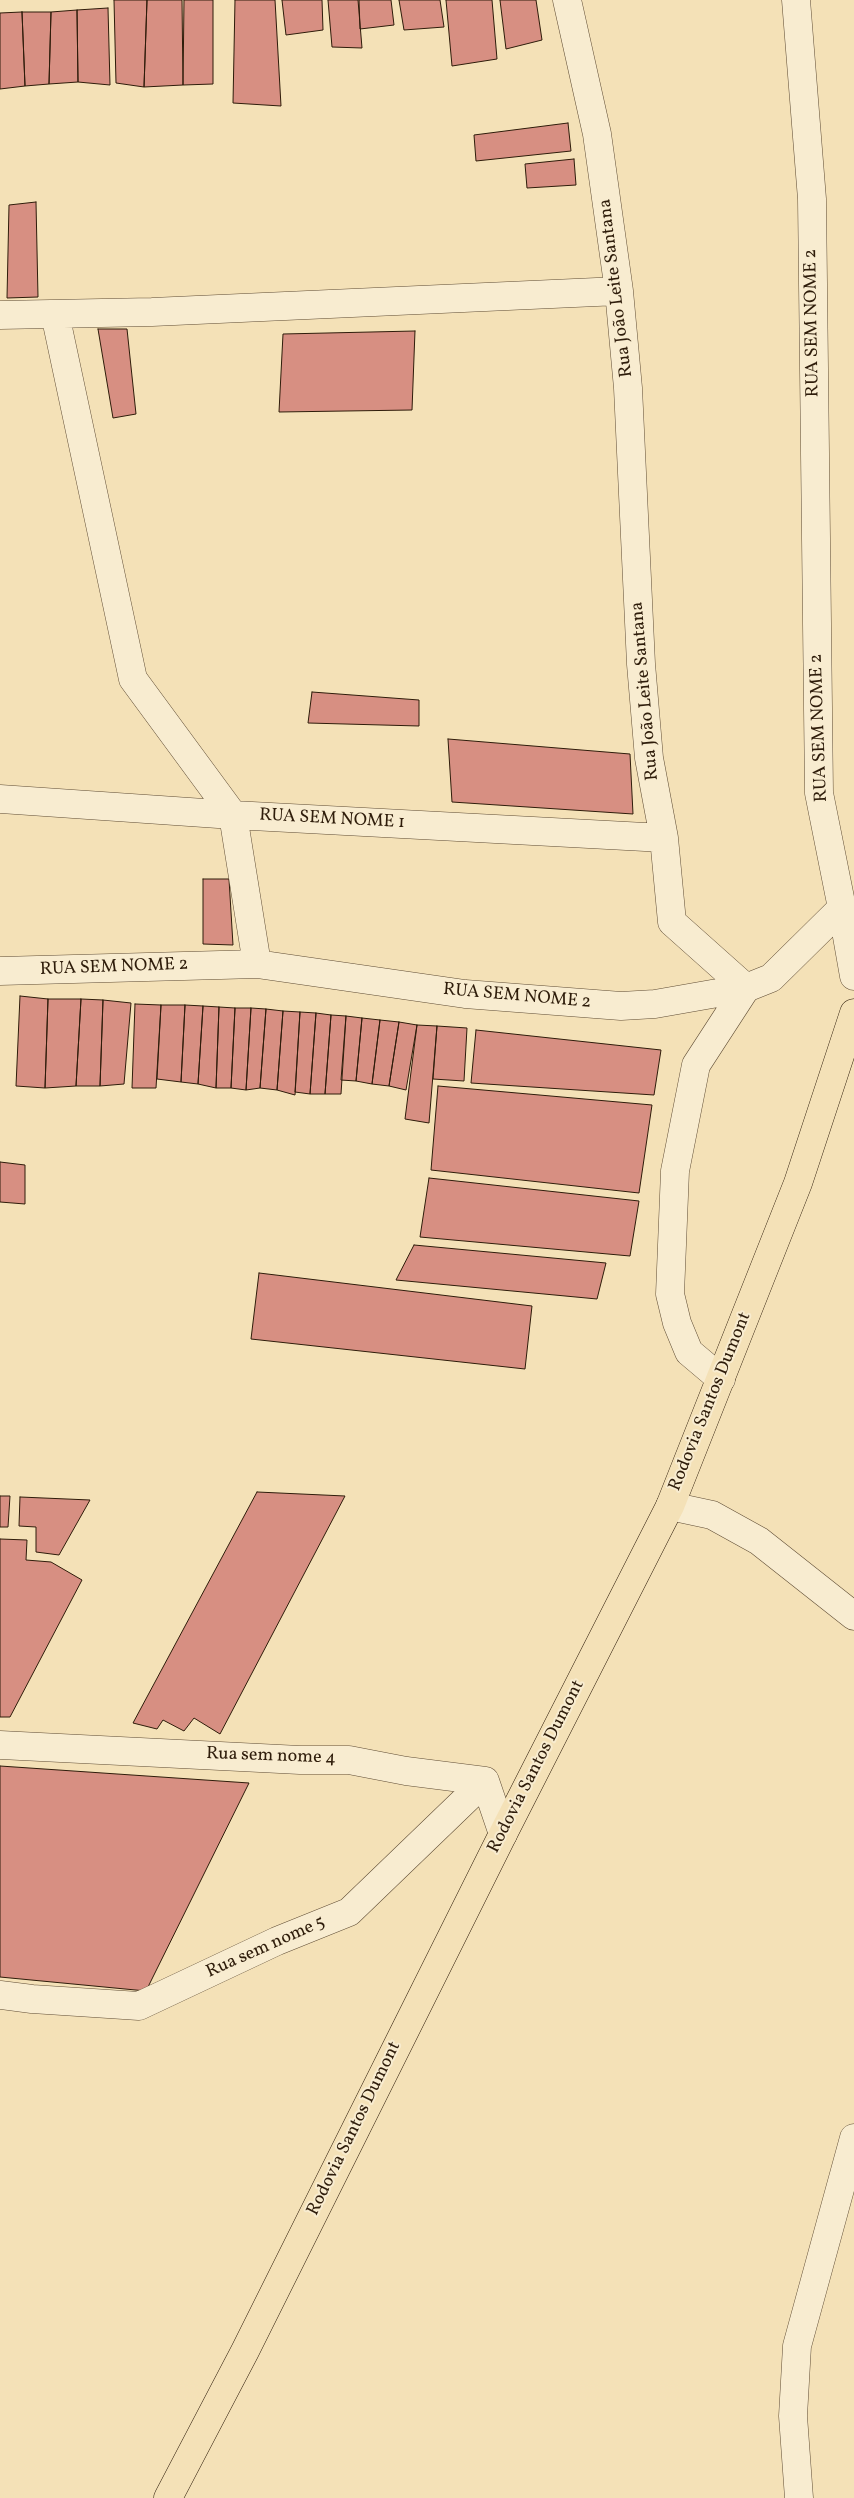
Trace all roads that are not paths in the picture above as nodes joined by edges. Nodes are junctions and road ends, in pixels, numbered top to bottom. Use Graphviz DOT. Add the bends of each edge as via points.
graph roads {
  1 [pos="567,0"];
  2 [pos="796,0"];
  3 [pos="619,291"];
  4 [pos="55,314"];
  5 [pos="0,315"];
  6 [pos="0,799"];
  7 [pos="233,815"];
  8 [pos="664,838"];
  9 [pos="842,908"];
  10 [pos="257,964"];
  11 [pos="0,971"];
  12 [pos="854,976"];
  13 [pos="746,988"];
  14 [pos="854,1013"];
  15 [pos="721,1379"];
  16 [pos="670,1506"];
  17 [pos="854,1616"];
  18 [pos="0,1745"];
  19 [pos="484,1781"];
  20 [pos="503,1834"];
  21 [pos="0,1994"];
  22 [pos="854,2138"];
  23 [pos="168,2498"];
  24 [pos="799,2498"];
  1 -- 3 [label="street, Rua João Leite Santana" via="597,134"];
  2 -- 9 [label="street, RUA SEM NOME 2" via="812,199 819,792"];
  3 -- 4 [label="street"];
  3 -- 8 [label="street, Rua João Leite Santana" via="628,388 649,758"];
  4 -- 5 [label="street"];
  4 -- 7 [label="street" via="133,679"];
  6 -- 7 [label="street, RUA SEM NOME 1"];
  7 -- 8 [label="street, RUA SEM NOME 1"];
  7 -- 10 [label="street"];
  8 -- 13 [label="street, Rua João Leite Santana" via="672,922"];
  9 -- 12 [label="street"];
  9 -- 13 [label="street, RUA SEM NOME 2" via="771,978"];
  10 -- 11 [label="street, RUA SEM NOME 2"];
  10 -- 13 [label="street, RUA SEM NOME 2" via="465,994 620,1006 655,1004"];
  13 -- 15 [label="street" via="696,1065 675,1171 670,1294 688,1352"];
  14 -- 15 [label="highway, Rodovia Santos Dumont" via="798,1183"];
  15 -- 16 [label="highway, Rodovia Santos Dumont"];
  16 -- 17 [label="street" via="712,1515 759,1541"];
  16 -- 20 [label="highway, Rodovia Santos Dumont"];
  18 -- 19 [label="street, Rua sem nome 4" via="348,1760"];
  19 -- 20 [label="street"];
  19 -- 21 [label="street, Rua sem nome 5" via="349,1912 277,1941 139,2006"];
  20 -- 23 [label="highway, Rodovia Santos Dumont"];
  22 -- 24 [label="street" via="797,2346 793,2416"];
}
